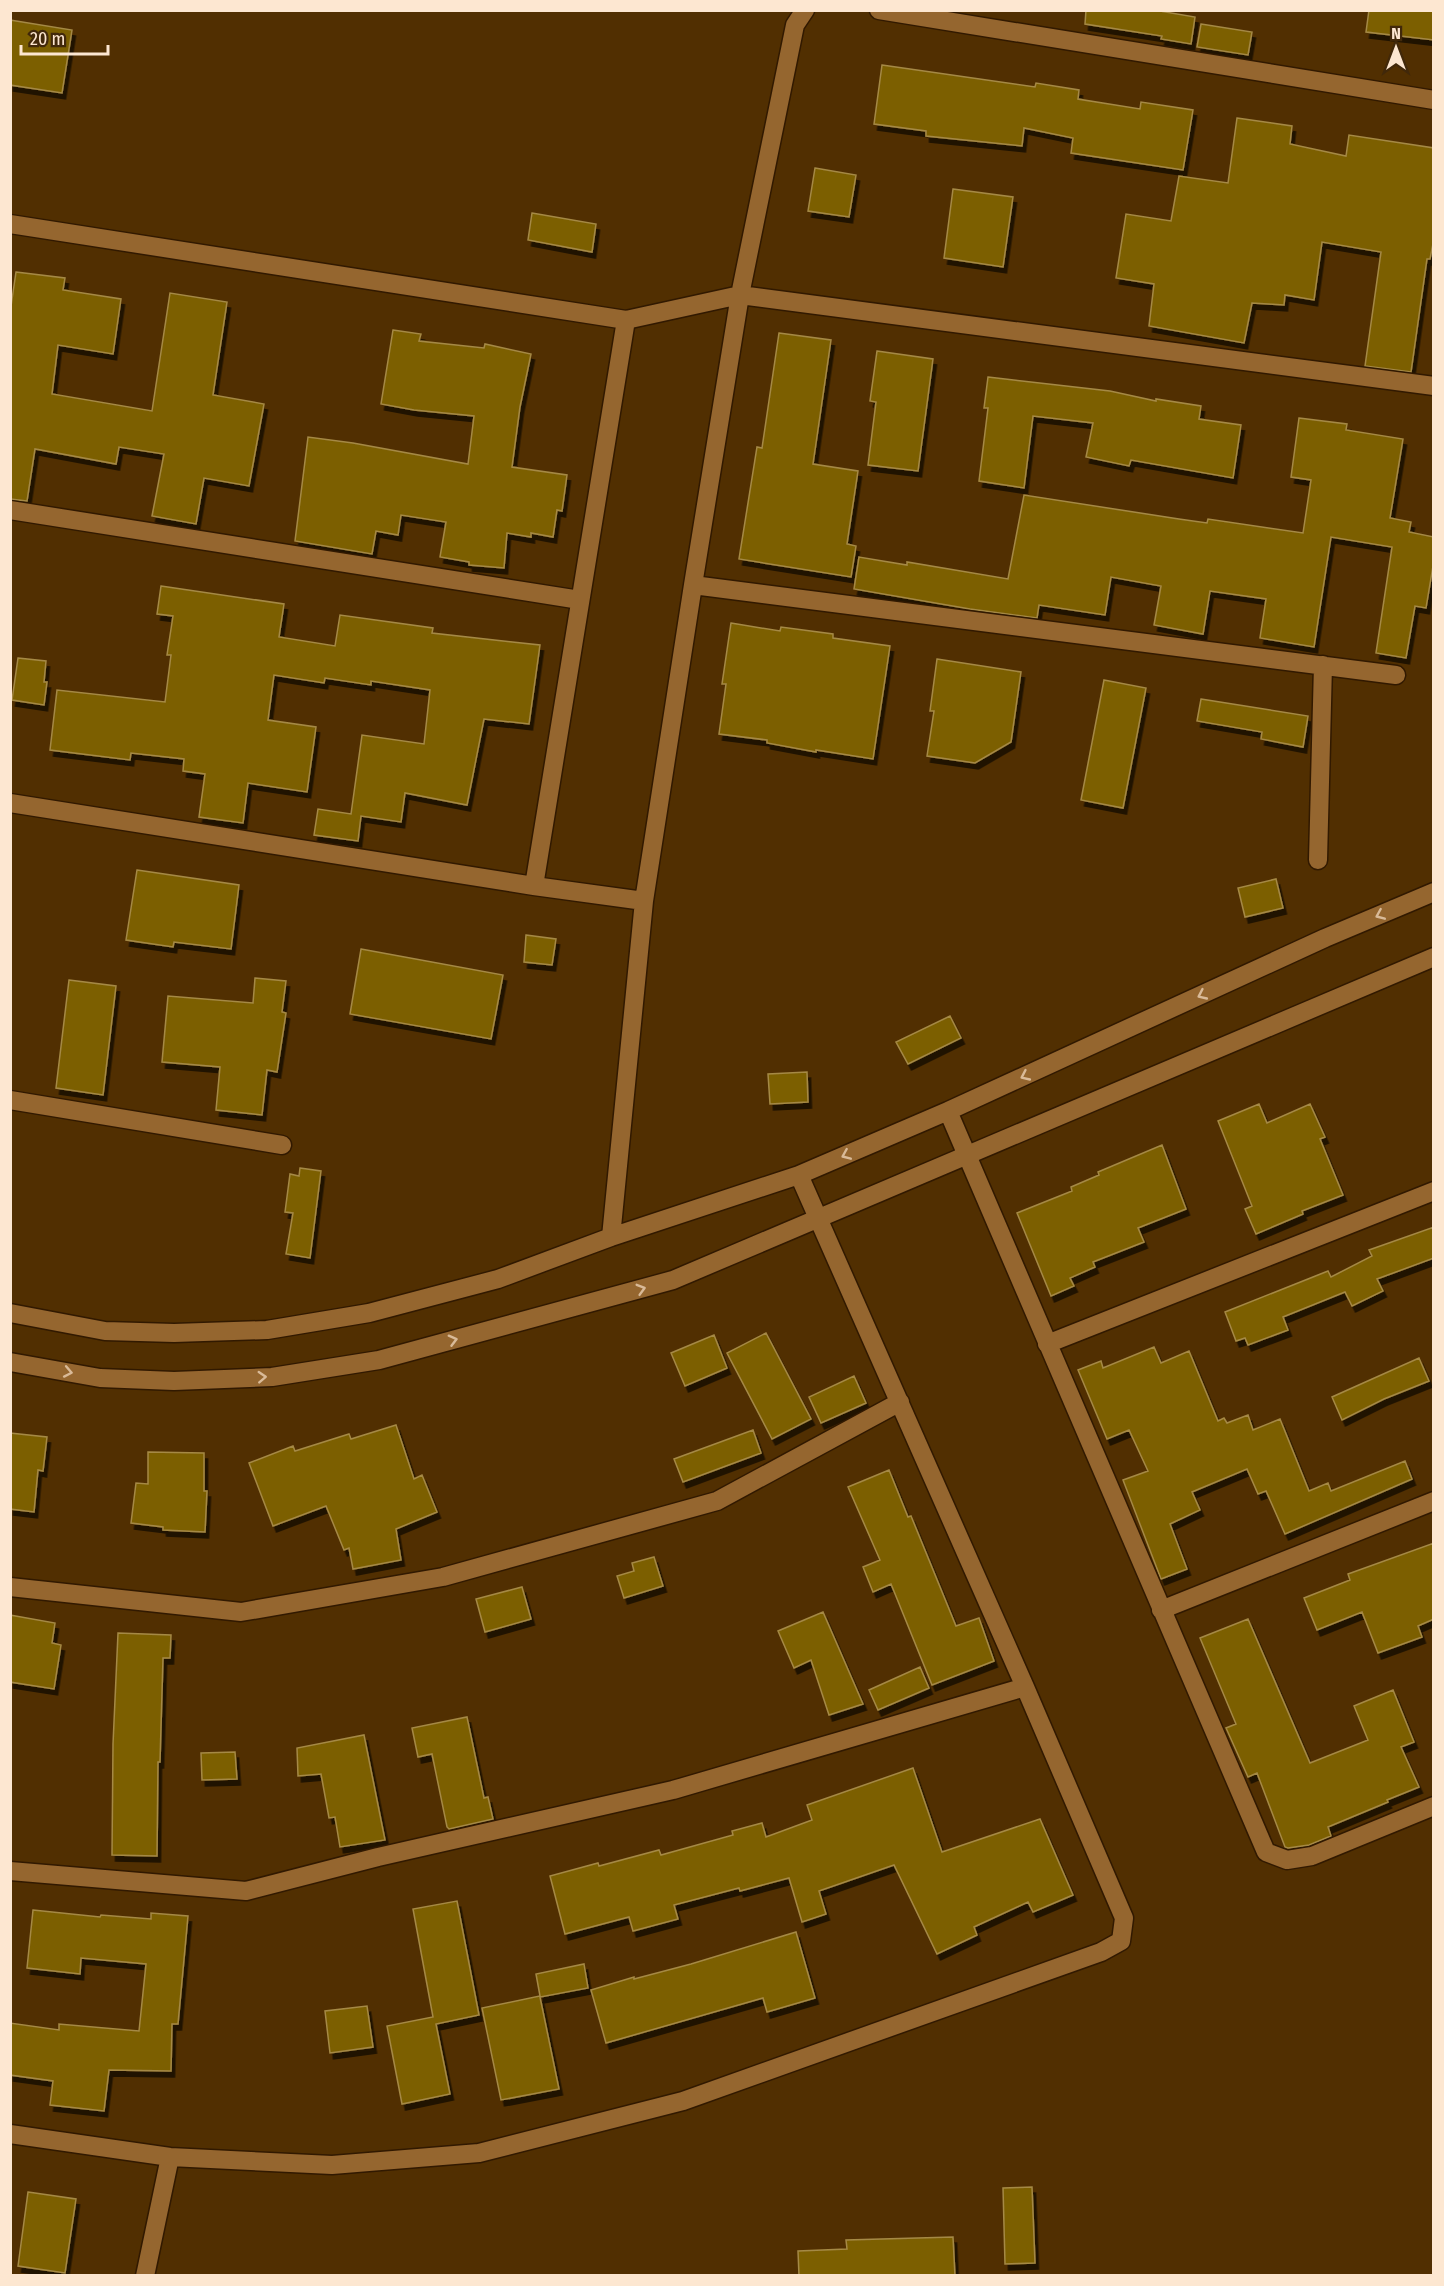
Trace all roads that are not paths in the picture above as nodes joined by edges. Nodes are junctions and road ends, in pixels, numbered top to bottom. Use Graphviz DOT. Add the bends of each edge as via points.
graph roads {
  1 [pos="805,10"];
  2 [pos="879,10"];
  3 [pos="1434,100"];
  4 [pos="10,224"];
  5 [pos="740,295"];
  6 [pos="626,320"];
  7 [pos="1434,386"];
  8 [pos="10,510"];
  9 [pos="693,585"];
  10 [pos="580,600"];
  11 [pos="1323,665"];
  12 [pos="1396,675"];
  13 [pos="10,803"];
  14 [pos="1318,860"];
  15 [pos="534,886"];
  16 [pos="1434,892"];
  17 [pos="644,902"];
  18 [pos="1434,957"];
  19 [pos="10,1100"];
  20 [pos="948,1111"];
  21 [pos="282,1145"];
  22 [pos="967,1155"];
  23 [pos="799,1175"];
  24 [pos="1434,1191"];
  25 [pos="818,1218"];
  26 [pos="611,1237"];
  27 [pos="10,1313"];
  28 [pos="1047,1344"];
  29 [pos="10,1362"];
  30 [pos="900,1402"];
  31 [pos="1434,1501"];
  32 [pos="10,1587"];
  33 [pos="1161,1610"];
  34 [pos="1025,1687"];
  35 [pos="1434,1806"];
  36 [pos="10,1871"];
  37 [pos="10,2134"];
  38 [pos="170,2157"];
  39 [pos="145,2276"];
  1 -- 5 [label="street" via="795,25"];
  2 -- 3 [label="street"];
  4 -- 6 [label="street"];
  5 -- 6 [label="street"];
  5 -- 7 [label="street"];
  5 -- 9 [label="street"];
  6 -- 10 [label="street"];
  8 -- 10 [label="street"];
  9 -- 11 [label="street"];
  9 -- 17 [label="street"];
  10 -- 15 [label="street"];
  11 -- 12 [label="street"];
  11 -- 14 [label="street"];
  13 -- 15 [label="street"];
  15 -- 17 [label="street"];
  16 -- 20 [label="street, one-way"];
  17 -- 26 [label="street"];
  18 -- 22 [label="street"];
  19 -- 21 [label="street"];
  20 -- 22 [label="street"];
  20 -- 23 [label="street, one-way"];
  22 -- 25 [label="street"];
  22 -- 28 [label="street"];
  23 -- 25 [label="street"];
  23 -- 26 [label="street"];
  24 -- 28 [label="street"];
  29 -- 25 [label="street, one-way" via="100,1378 174,1381 272,1377 379,1360 673,1280"];
  25 -- 30 [label="street"];
  26 -- 27 [label="street" via="498,1279 369,1313 267,1330 174,1334 105,1330"];
  28 -- 33 [label="street"];
  30 -- 32 [label="street" via="717,1501 443,1577 241,1612"];
  30 -- 34 [label="street"];
  31 -- 33 [label="street"];
  33 -- 35 [label="street" via="1266,1852 1287,1860 1312,1856"];
  34 -- 36 [label="street" via="673,1790 246,1891"];
  34 -- 38 [label="street" via="1124,1918 1121,1941 1101,1952 683,2101 479,2152 332,2165"];
  37 -- 38 [label="street"];
  38 -- 39 [label="street"];
}
